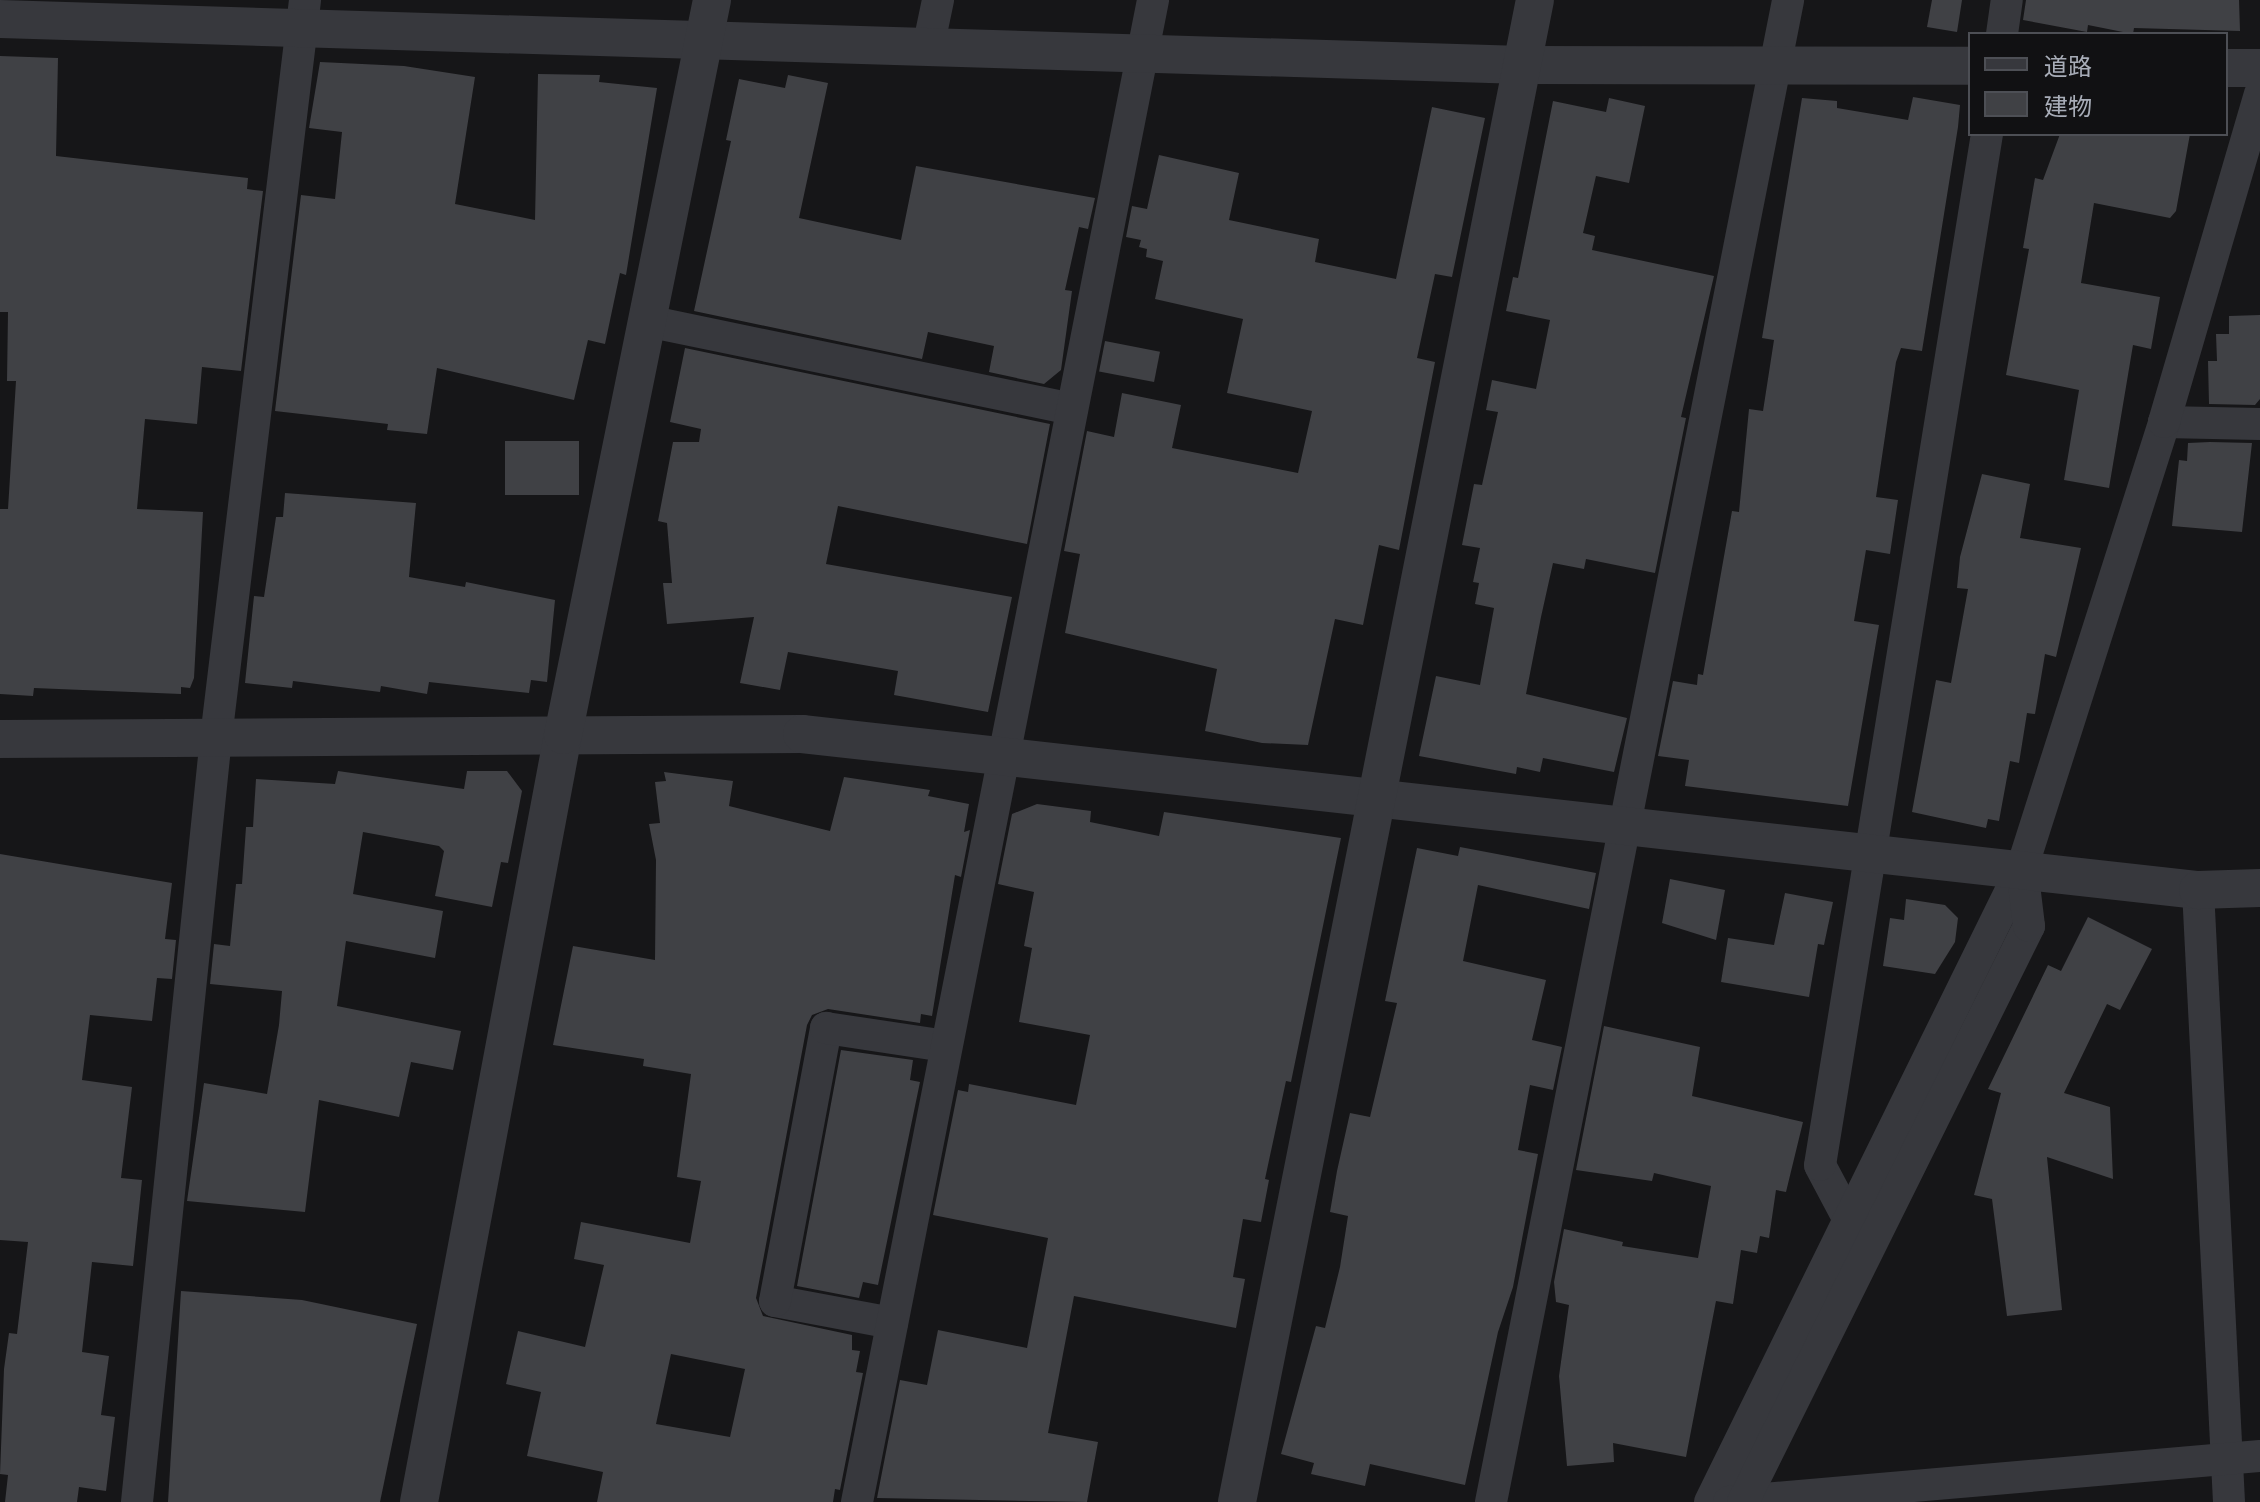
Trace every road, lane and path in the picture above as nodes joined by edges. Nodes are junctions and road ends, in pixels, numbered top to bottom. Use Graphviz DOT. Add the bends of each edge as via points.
graph roads {
  1 [pos="712,0"];
  2 [pos="938,0"];
  3 [pos="1153,0"];
  4 [pos="1535,0"];
  5 [pos="1788,0"];
  6 [pos="2007,0"];
  7 [pos="302,13"];
  8 [pos="0,19"];
  9 [pos="2002,32"];
  10 [pos="704,39"];
  11 [pos="928,48"];
  12 [pos="1141,54"];
  13 [pos="1522,65"];
  14 [pos="1775,65"];
  15 [pos="1968,66"];
  16 [pos="2228,68"];
  17 [pos="2260,68"];
  18 [pos="2260,94"];
  19 [pos="1987,136"];
  20 [pos="647,321"];
  21 [pos="1072,409"];
  22 [pos="2164,422"];
  23 [pos="2260,424"];
  24 [pos="563,735"];
  25 [pos="216,738"];
  26 [pos="0,739"];
  27 [pos="1000,756"];
  28 [pos="1377,796"];
  29 [pos="1623,825"];
  30 [pos="1870,853"];
  31 [pos="2022,868"];
  32 [pos="2260,888"];
  33 [pos="2198,890"];
  34 [pos="945,1046"];
  35 [pos="1849,1220"];
  36 [pos="1866,1252"];
  37 [pos="892,1323"];
  38 [pos="2260,1456"];
  39 [pos="2227,1459"];
  40 [pos="1891,1495"];
  41 [pos="1737,1501"];
  42 [pos="137,1502"];
  43 [pos="419,1502"];
  44 [pos="857,1502"];
  45 [pos="1237,1502"];
  46 [pos="1491,1502"];
  47 [pos="1710,1502"];
  48 [pos="2229,1502"];
  1 -- 10 [label="street"];
  2 -- 11 [label="street"];
  3 -- 12 [label="street"];
  4 -- 13 [label="street"];
  5 -- 14 [label="street"];
  6 -- 9 [label="street"];
  7 -- 8 [label="street"];
  7 -- 10 [label="street"];
  7 -- 25 [label="street"];
  10 -- 11 [label="street"];
  10 -- 20 [label="street"];
  11 -- 12 [label="street"];
  12 -- 13 [label="street"];
  12 -- 21 [label="street"];
  13 -- 14 [label="street"];
  13 -- 28 [label="street"];
  14 -- 15 [label="street"];
  14 -- 29 [label="street"];
  16 -- 17 [label="street"];
  18 -- 22 [label="street"];
  19 -- 30 [label="street"];
  20 -- 21 [label="street"];
  20 -- 24 [label="street"];
  21 -- 27 [label="street"];
  22 -- 23 [label="street"];
  22 -- 31 [label="street"];
  24 -- 25 [label="street"];
  24 -- 27 [label="street" via="802,734"];
  24 -- 43 [label="street"];
  25 -- 26 [label="street"];
  25 -- 42 [label="street"];
  27 -- 28 [label="street"];
  27 -- 34 [label="street"];
  28 -- 29 [label="street"];
  28 -- 45 [label="street"];
  29 -- 30 [label="street"];
  29 -- 46 [label="street"];
  30 -- 31 [label="street"];
  30 -- 35 [label="street" via="1820,1165"];
  31 -- 33 [label="street"];
  31 -- 35 [label="street"];
  31 -- 36 [label="street" via="2029,926"];
  32 -- 33 [label="street"];
  33 -- 39 [label="street"];
  34 -- 37 [label="street"];
  34 -- 37 [label="street" via="826,1028 775,1301"];
  35 -- 36 [label="street"];
  35 -- 47 [label="street"];
  36 -- 41 [label="street"];
  37 -- 44 [label="street"];
  38 -- 39 [label="street"];
  39 -- 40 [label="street"];
  39 -- 48 [label="street"];
  40 -- 41 [label="street"];
}
